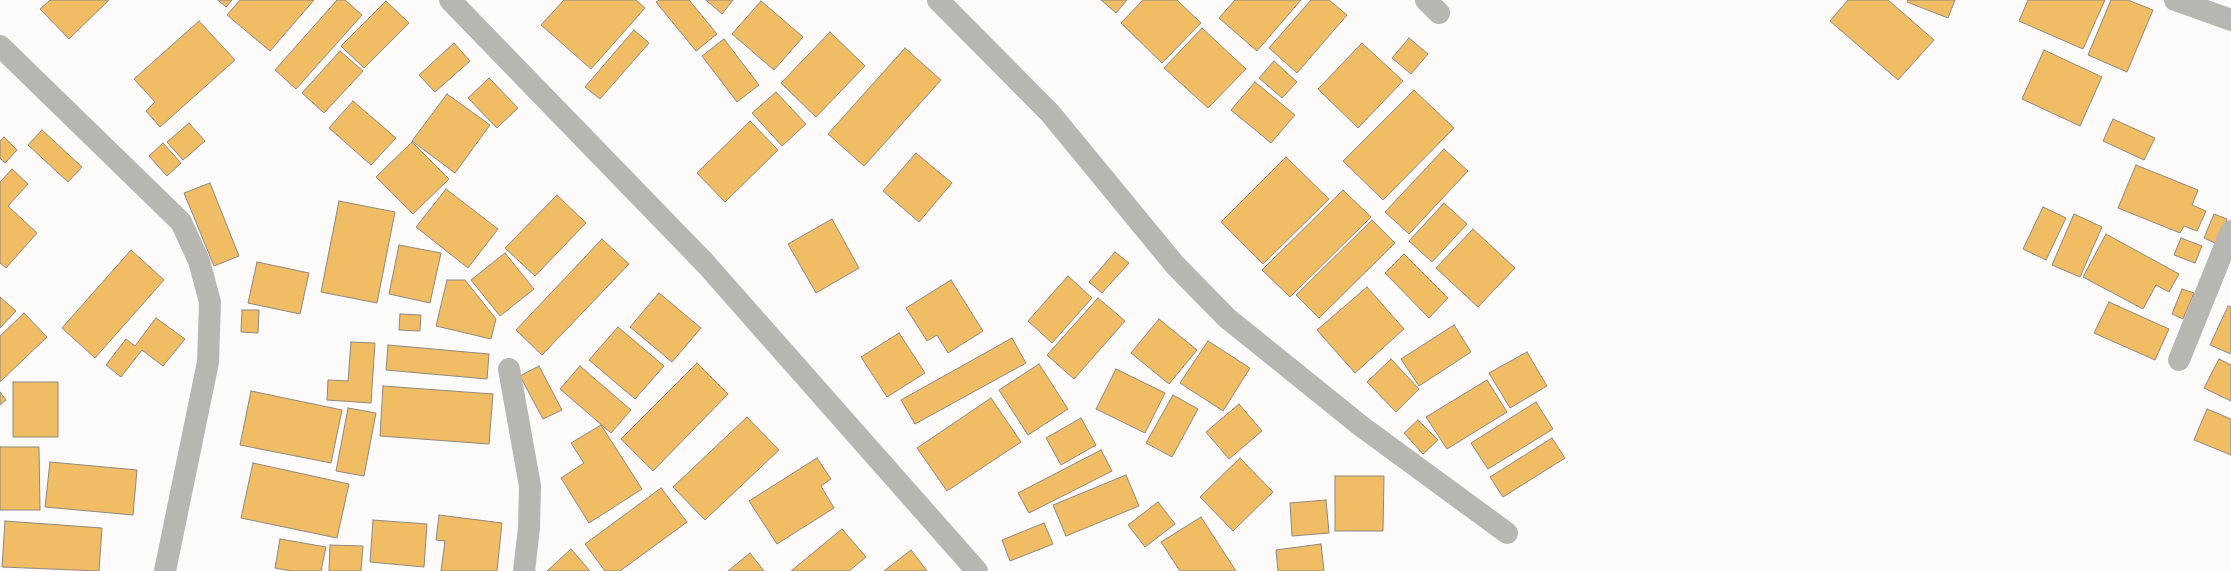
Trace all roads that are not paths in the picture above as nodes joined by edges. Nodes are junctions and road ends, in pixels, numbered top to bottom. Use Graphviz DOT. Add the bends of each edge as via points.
graph roads {
  1 [pos="450,0"];
  2 [pos="938,0"];
  3 [pos="2175,0"];
  4 [pos="2231,20"];
  5 [pos="0,46"];
  6 [pos="2231,231"];
  7 [pos="2179,360"];
  8 [pos="509,369"];
  9 [pos="1506,533"];
  10 [pos="165,571"];
  11 [pos="524,571"];
  12 [pos="977,571"];
  1 -- 12 [label="street" via="705,262"];
  2 -- 9 [label="street" via="1050,112 1175,265 1227,318 1361,426"];
  3 -- 4 [label="street"];
  5 -- 10 [label="street" via="181,222 199,261 210,302 208,362"];
  6 -- 7 [label="street"];
  8 -- 11 [label="street" via="530,486"];
}
